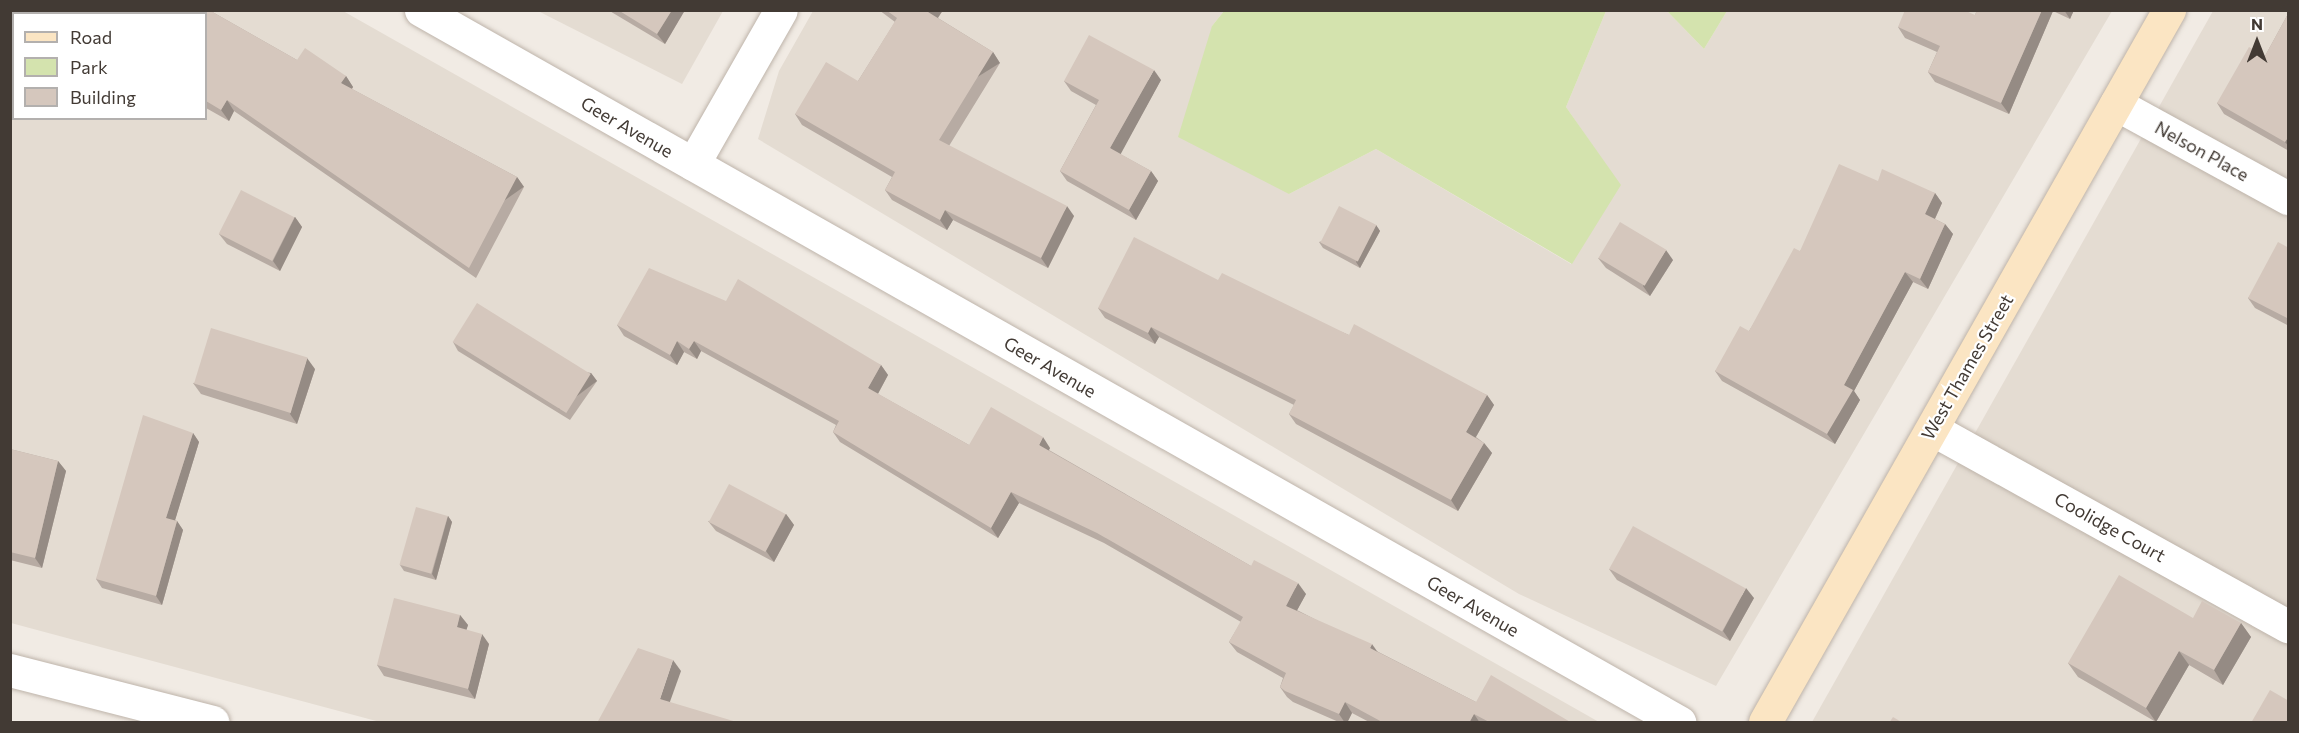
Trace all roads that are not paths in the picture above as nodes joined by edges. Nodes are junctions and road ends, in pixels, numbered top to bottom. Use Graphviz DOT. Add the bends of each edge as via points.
graph roads {
  1 [pos="421,10"];
  2 [pos="781,10"];
  3 [pos="2169,10"];
  4 [pos="2116,104"];
  5 [pos="693,164"];
  6 [pos="2289,198"];
  7 [pos="1932,429"];
  8 [pos="2289,626"];
  9 [pos="10,670"];
  10 [pos="212,723"];
  11 [pos="1679,723"];
  12 [pos="1765,723"];
  1 -- 5 [label="street, Geer Avenue"];
  2 -- 5 [label="street"];
  3 -- 4 [label="main road, West Thames Street"];
  4 -- 6 [label="street, Nelson Place"];
  4 -- 7 [label="main road, West Thames Street"];
  5 -- 11 [label="street, Geer Avenue"];
  7 -- 8 [label="street, Coolidge Court"];
  7 -- 12 [label="main road, West Thames Street"];
  9 -- 10 [label="street"];
}
